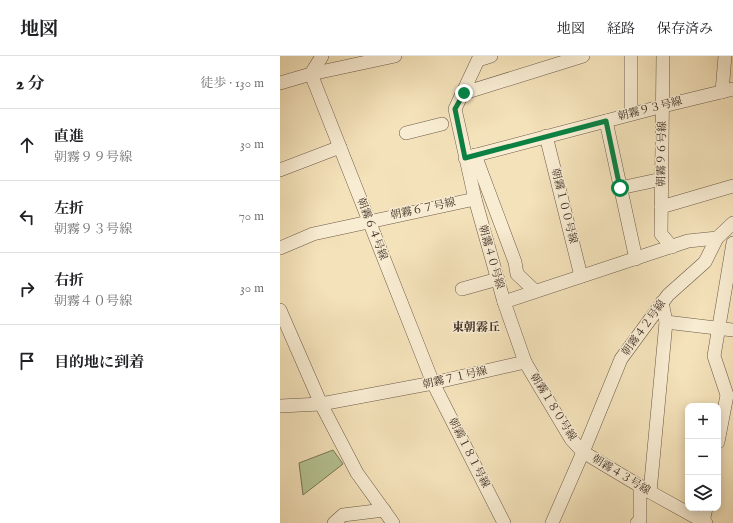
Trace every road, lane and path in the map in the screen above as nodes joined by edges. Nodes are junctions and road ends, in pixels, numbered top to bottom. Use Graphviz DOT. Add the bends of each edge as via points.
graph roads {
  1 [pos="322,56"];
  2 [pos="394,56"];
  3 [pos="491,56"];
  4 [pos="583,56"];
  5 [pos="631,56"];
  6 [pos="663,56"];
  7 [pos="725,56"];
  8 [pos="311,74"];
  9 [pos="280,83"];
  10 [pos="730,92"];
  11 [pos="464,93"];
  12 [pos="663,106"];
  13 [pos="631,114"];
  14 [pos="606,121"];
  15 [pos="442,124"];
  16 [pos="406,133"];
  17 [pos="546,136"];
  18 [pos="340,147"];
  19 [pos="470,156"];
  20 [pos="280,170"];
  21 [pos="662,178"];
  22 [pos="733,186"];
  23 [pos="620,188"];
  24 [pos="475,199"];
  25 [pos="661,207"];
  26 [pos="368,221"];
  27 [pos="733,223"];
  28 [pos="716,238"];
  29 [pos="733,243"];
  30 [pos="672,247"];
  31 [pos="280,248"];
  32 [pos="636,259"];
  33 [pos="581,276"];
  34 [pos="498,279"];
  35 [pos="462,289"];
  36 [pos="535,291"];
  37 [pos="504,302"];
  38 [pos="662,302"];
  39 [pos="280,310"];
  40 [pos="666,322"];
  41 [pos="283,326"];
  42 [pos="719,328"];
  43 [pos="733,330"];
  44 [pos="526,362"];
  45 [pos="433,384"];
  46 [pos="322,404"];
  47 [pos="280,406"];
  48 [pos="719,439"];
  49 [pos="583,452"];
  50 [pos="645,489"];
  51 [pos="681,509"];
  52 [pos="384,510"];
  53 [pos="706,511"];
  54 [pos="334,523"];
  55 [pos="393,523"];
  56 [pos="504,523"];
  57 [pos="552,523"];
  58 [pos="637,523"];
  59 [pos="680,523"];
  60 [pos="704,523"];
  1 -- 8 [label="street"];
  2 -- 8 [label="street"];
  3 -- 11 [label="street, 朝霧４０号線" via="478,60"];
  4 -- 11 [label="street"];
  5 -- 13 [label="street"];
  6 -- 12 [label="street, 朝霧９６号線"];
  7 -- 10 [label="street"];
  8 -- 9 [label="street"];
  8 -- 18 [label="street, 朝霧６４号線"];
  10 -- 12 [label="street, 朝霧９３号線"];
  11 -- 19 [label="street, 朝霧４０号線" via="455,109"];
  12 -- 13 [label="street, 朝霧９３号線"];
  12 -- 21 [label="street, 朝霧９６号線"];
  13 -- 14 [label="street, 朝霧９３号線"];
  14 -- 17 [label="street, 朝霧９３号線"];
  14 -- 23 [label="street"];
  15 -- 16 [label="street"];
  17 -- 19 [label="street, 朝霧９３号線"];
  17 -- 33 [label="street, 朝霧１００号線"];
  18 -- 20 [label="street"];
  18 -- 26 [label="street, 朝霧６４号線"];
  19 -- 24 [label="street, 朝霧４０号線"];
  19 -- 36 [label="street" via="515,262 517,274"];
  21 -- 23 [label="street"];
  21 -- 25 [label="street, 朝霧９６号線"];
  22 -- 25 [label="street"];
  23 -- 32 [label="street"];
  24 -- 26 [label="street, 朝霧６７号線"];
  24 -- 34 [label="street, 朝霧４０号線"];
  25 -- 30 [label="street, 朝霧９６号線" via="661,234"];
  26 -- 31 [label="street, 朝霧６７号線" via="313,234"];
  26 -- 45 [label="street, 朝霧６４号線"];
  27 -- 28 [label="street, 朝霧４２号線"];
  28 -- 30 [label="street, 朝霧４０号線" via="688,241"];
  28 -- 38 [label="street, 朝霧４２号線" via="705,262"];
  29 -- 42 [label="street"];
  30 -- 32 [label="street, 朝霧４０号線"];
  32 -- 33 [label="street, 朝霧４０号線"];
  33 -- 36 [label="street, 朝霧４０号線"];
  34 -- 35 [label="street"];
  34 -- 37 [label="street, 朝霧４０号線"];
  36 -- 37 [label="street, 朝霧４０号線"];
  37 -- 44 [label="street"];
  38 -- 40 [label="street"];
  38 -- 49 [label="street, 朝霧４２号線" via="621,359"];
  39 -- 41 [label="street"];
  40 -- 42 [label="street"];
  40 -- 50 [label="street"];
  41 -- 46 [label="street"];
  42 -- 43 [label="street"];
  42 -- 48 [label="street" via="714,356 727,395"];
  44 -- 45 [label="street, 朝霧７１号線"];
  44 -- 49 [label="street, 朝霧１８０号線" via="571,439"];
  45 -- 46 [label="street, 朝霧７１号線"];
  45 -- 56 [label="street, 朝霧１８１号線"];
  46 -- 47 [label="street"];
  46 -- 52 [label="street" via="357,473"];
  49 -- 50 [label="street, 朝霧４３号線"];
  49 -- 57 [label="street, 朝霧４３号線"];
  50 -- 51 [label="street, 朝霧４３号線"];
  50 -- 58 [label="street" via="640,520"];
  51 -- 59 [label="street"];
  51 -- 60 [label="street, 朝霧４３号線"];
  52 -- 54 [label="street" via="343,515"];
  52 -- 55 [label="street"];
  53 -- 60 [label="street"];
}
